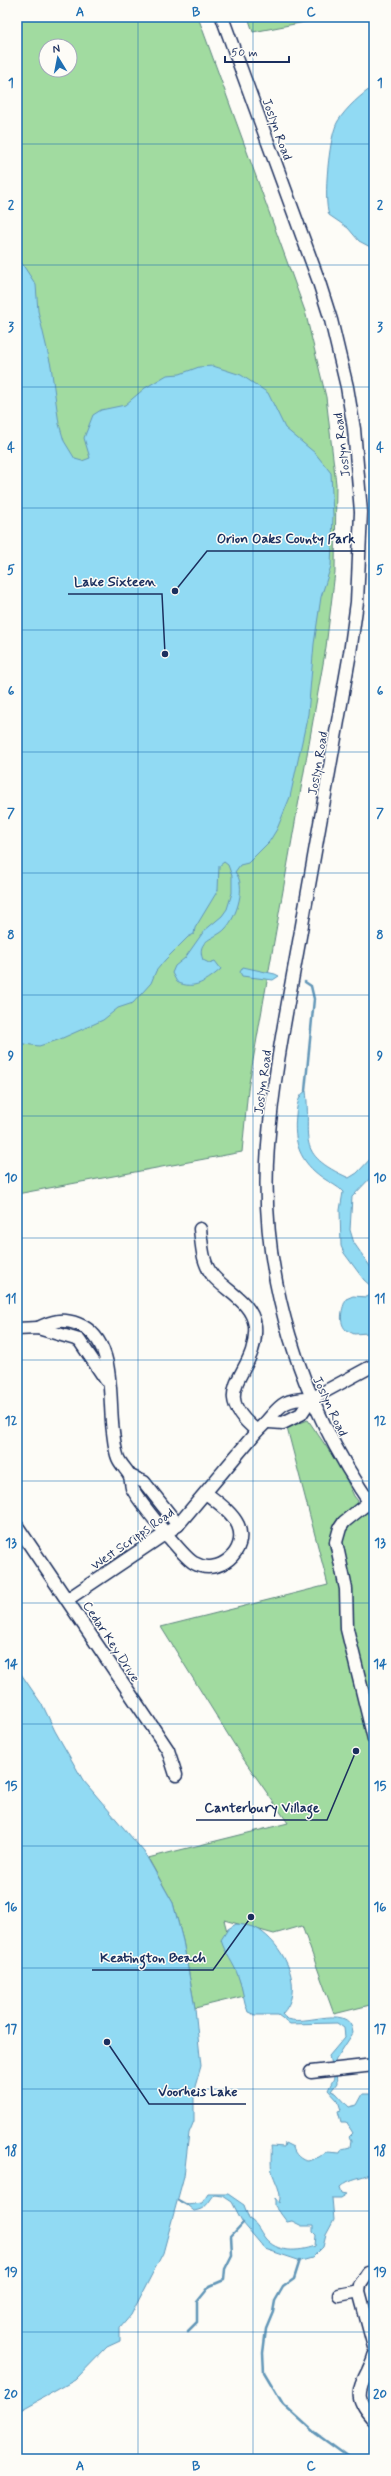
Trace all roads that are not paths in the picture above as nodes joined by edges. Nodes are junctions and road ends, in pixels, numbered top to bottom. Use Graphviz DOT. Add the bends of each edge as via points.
graph roads {
  1 [pos="222,17"];
  2 [pos="200,1229"];
  3 [pos="38,1328"];
  4 [pos="17,1330"];
  5 [pos="374,1365"];
  6 [pos="108,1383"];
  7 [pos="311,1399"];
  8 [pos="269,1422"];
  9 [pos="257,1432"];
  10 [pos="130,1476"];
  11 [pos="206,1493"];
  12 [pos="372,1506"];
  13 [pos="178,1524"];
  14 [pos="17,1526"];
  15 [pos="167,1534"];
  16 [pos="68,1599"];
  17 [pos="374,1739"];
  18 [pos="176,1775"];
  19 [pos="374,2065"];
  20 [pos="311,2072"];
  21 [pos="368,2273"];
  22 [pos="359,2291"];
  23 [pos="339,2296"];
  24 [pos="374,2347"];
  25 [pos="374,2356"];
  26 [pos="374,2420"];
  1 -- 7 [label="street, Joslyn Road" via="332,320 347,388 359,474 360,558 350,653 291,991 268,1144 268,1211 276,1283 293,1351"];
  2 -- 9 [label="street" via="207,1267 213,1276 240,1298 255,1324 251,1353 233,1393 234,1406 243,1420"];
  3 -- 4 [label="street"];
  3 -- 6 [label="street" via="79,1340"];
  3 -- 6 [label="street" via="52,1321 66,1319 90,1328 99,1340 106,1358"];
  5 -- 7 [label="street, West Scripps Road"];
  6 -- 10 [label="street" via="118,1457"];
  7 -- 8 [label="street, West Scripps Road" via="301,1414 283,1424"];
  7 -- 8 [label="street, West Scripps Road" via="294,1399 276,1408"];
  7 -- 12 [label="street, Joslyn Road" via="338,1455"];
  8 -- 9 [label="street, West Scripps Road"];
  9 -- 11 [label="street, West Scripps Road"];
  10 -- 13 [label="street" via="144,1482"];
  10 -- 15 [label="street" via="132,1488"];
  11 -- 13 [label="street, West Scripps Road"];
  11 -- 15 [label="street" via="238,1525 238,1551 229,1560 211,1566 194,1563"];
  12 -- 17 [label="street" via="344,1522 336,1542 346,1589 347,1629"];
  13 -- 15 [label="street, West Scripps Road"];
  14 -- 16 [label="street, Cedar Key Drive"];
  15 -- 16 [label="street, West Scripps Road"];
  16 -- 18 [label="street, Cedar Key Drive" via="161,1740"];
  19 -- 20 [label="street"];
  21 -- 22 [label="street"];
  22 -- 23 [label="street"];
  22 -- 24 [label="street"];
  25 -- 26 [label="street" via="360,2387 358,2398 364,2410"];
}
